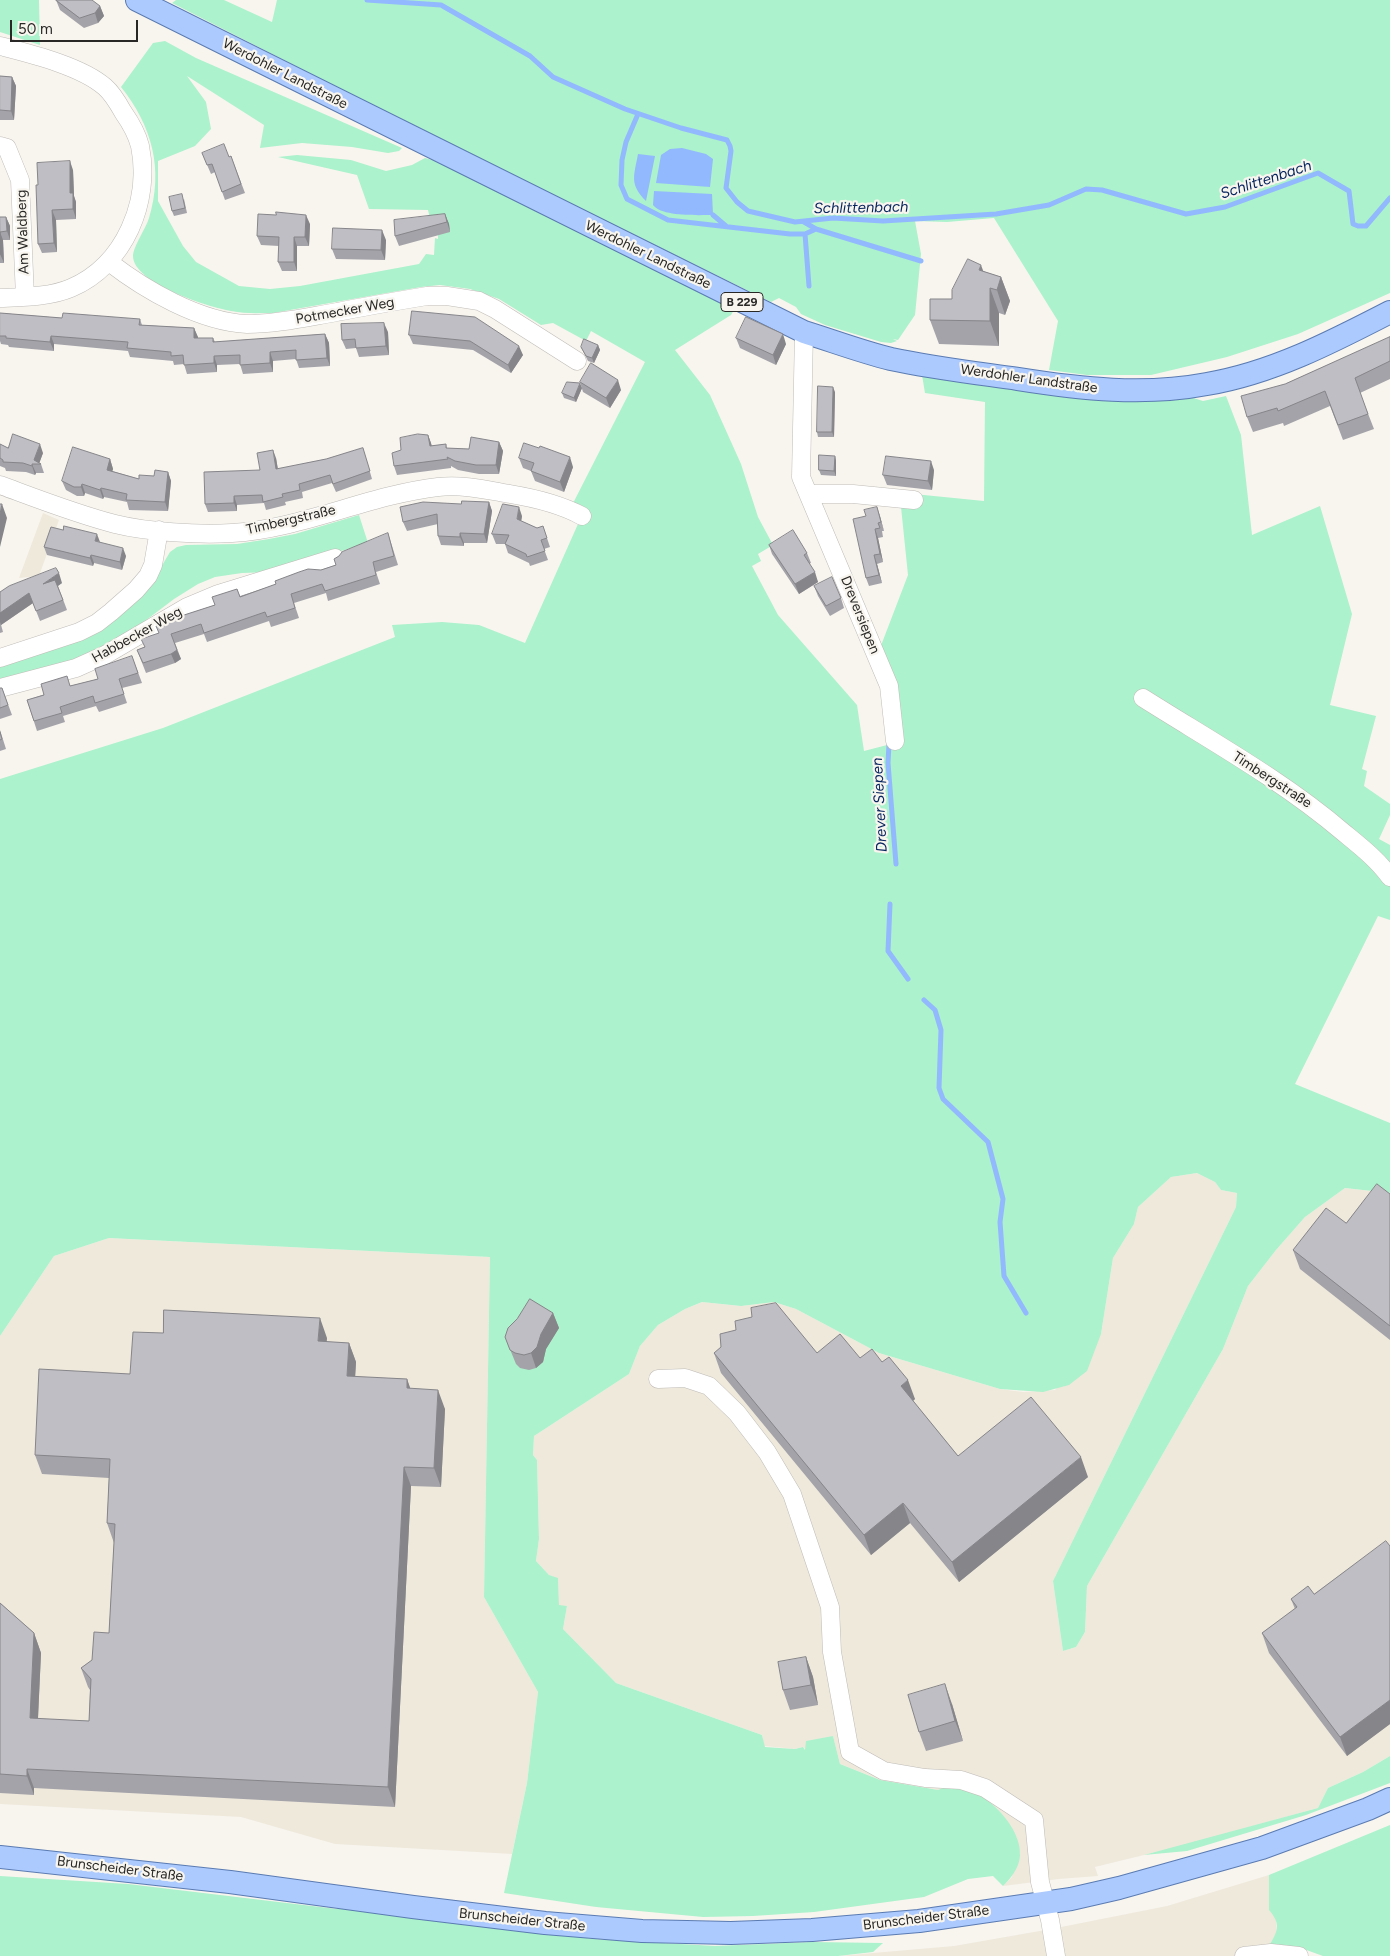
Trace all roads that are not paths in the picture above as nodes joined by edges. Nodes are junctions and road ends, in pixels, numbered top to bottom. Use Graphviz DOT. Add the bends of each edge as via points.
graph roads {
  1 [pos="137,0"];
  2 [pos="0,46"];
  3 [pos="0,146"];
  4 [pos="109,262"];
  5 [pos="25,296"];
  6 [pos="0,298"];
  7 [pos="1390,312"];
  8 [pos="804,332"];
  9 [pos="577,361"];
  10 [pos="0,485"];
  11 [pos="809,494"];
  12 [pos="914,500"];
  13 [pos="582,516"];
  14 [pos="159,530"];
  15 [pos="335,558"];
  16 [pos="0,658"];
  17 [pos="0,688"];
  18 [pos="1143,698"];
  19 [pos="895,742"];
  20 [pos="1390,877"];
  21 [pos="658,1379"];
  22 [pos="1390,1799"];
  23 [pos="4,1853"];
  24 [pos="1046,1904"];
  25 [pos="1056,1956"];
  26 [pos="1244,1956"];
  27 [pos="1298,1956"];
  1 -- 8 [label="main road, Werdohler Landstraße / B 229"];
  2 -- 4 [label="street" via="76,70 105,87 129,120 140,144 143,177 135,217 123,243"];
  3 -- 5 [label="street, Am Waldberg" via="7,148 20,180"];
  4 -- 5 [label="street" via="72,288"];
  4 -- 9 [label="street, Potmecker Weg" via="177,304 245,324 283,322 427,296 469,298 496,309"];
  5 -- 6 [label="street"];
  7 -- 8 [label="main road, Werdohler Landstraße / B 229" via="1321,347 1272,367 1206,384 1138,391 1070,387 891,358"];
  8 -- 11 [label="street, Dreversiepen" via="801,477"];
  10 -- 14 [label="street, Timbergstraße" via="116,524"];
  11 -- 12 [label="street" via="854,494"];
  11 -- 19 [label="street, Dreversiepen" via="889,686"];
  13 -- 14 [label="street, Timbergstraße" via="570,509 520,496 477,488 440,487 404,492 268,528 232,533"];
  14 -- 16 [label="street" via="148,576 111,612 79,632"];
  15 -- 17 [label="street, Habbecker Weg" via="218,594 187,607 105,655 76,668"];
  18 -- 20 [label="street, Timbergstraße" via="1317,810 1380,863"];
  21 -- 24 [label="street" via="685,1378 709,1386 767,1452 792,1494 830,1607 832,1652 850,1752 884,1771 960,1780 985,1788 1034,1820 1040,1882"];
  22 -- 24 [label="main road, Brunscheider Straße" via="1262,1848 1119,1888"];
  23 -- 24 [label="main road, Brunscheider Straße" via="422,1908 642,1931 731,1933 812,1930 919,1921"];
  24 -- 25 [label="street"];
  26 -- 27 [label="street" via="1271,1953"];
}
